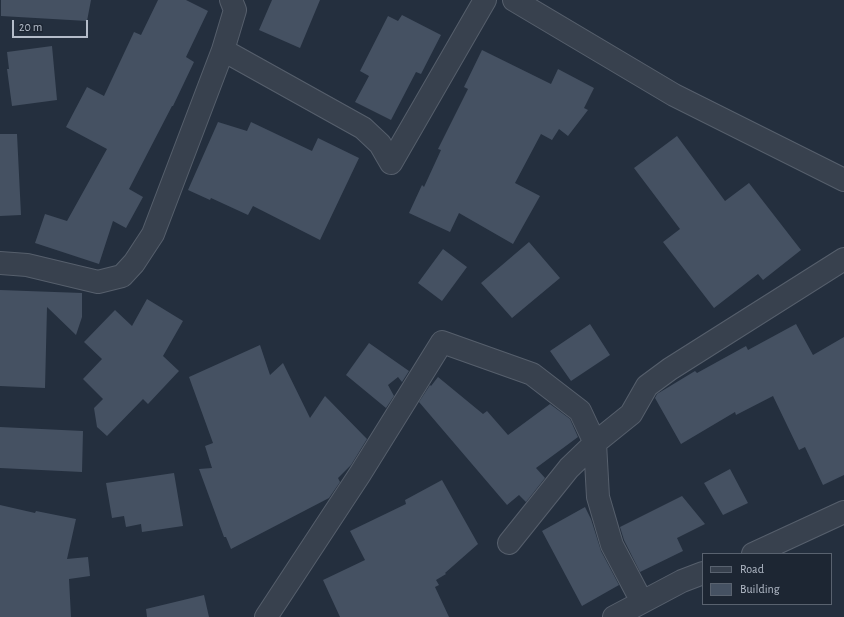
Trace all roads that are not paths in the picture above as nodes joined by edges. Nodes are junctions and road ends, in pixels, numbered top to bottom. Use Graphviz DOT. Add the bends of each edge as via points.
graph roads {
  1 [pos="231,0"];
  2 [pos="485,0"];
  3 [pos="514,0"];
  4 [pos="223,50"];
  5 [pos="844,180"];
  6 [pos="844,259"];
  7 [pos="0,263"];
  8 [pos="595,443"];
  9 [pos="844,512"];
  10 [pos="509,542"];
  11 [pos="755,553"];
  12 [pos="702,573"];
  13 [pos="642,602"];
  14 [pos="266,617"];
  15 [pos="614,617"];
  1 -- 4 [label="street" via="235,10"];
  2 -- 4 [label="street" via="391,163 380,144 363,128"];
  3 -- 5 [label="street" via="674,95"];
  4 -- 7 [label="street" via="153,234 122,276 98,282 27,265"];
  6 -- 8 [label="street" via="670,369 647,386 631,414"];
  8 -- 10 [label="street" via="569,468"];
  8 -- 13 [label="street" via="598,498 612,545"];
  8 -- 14 [label="street" via="580,411 532,374 442,342 360,474"];
  9 -- 11 [label="street"];
  12 -- 13 [label="street"];
  13 -- 15 [label="street"];
}
